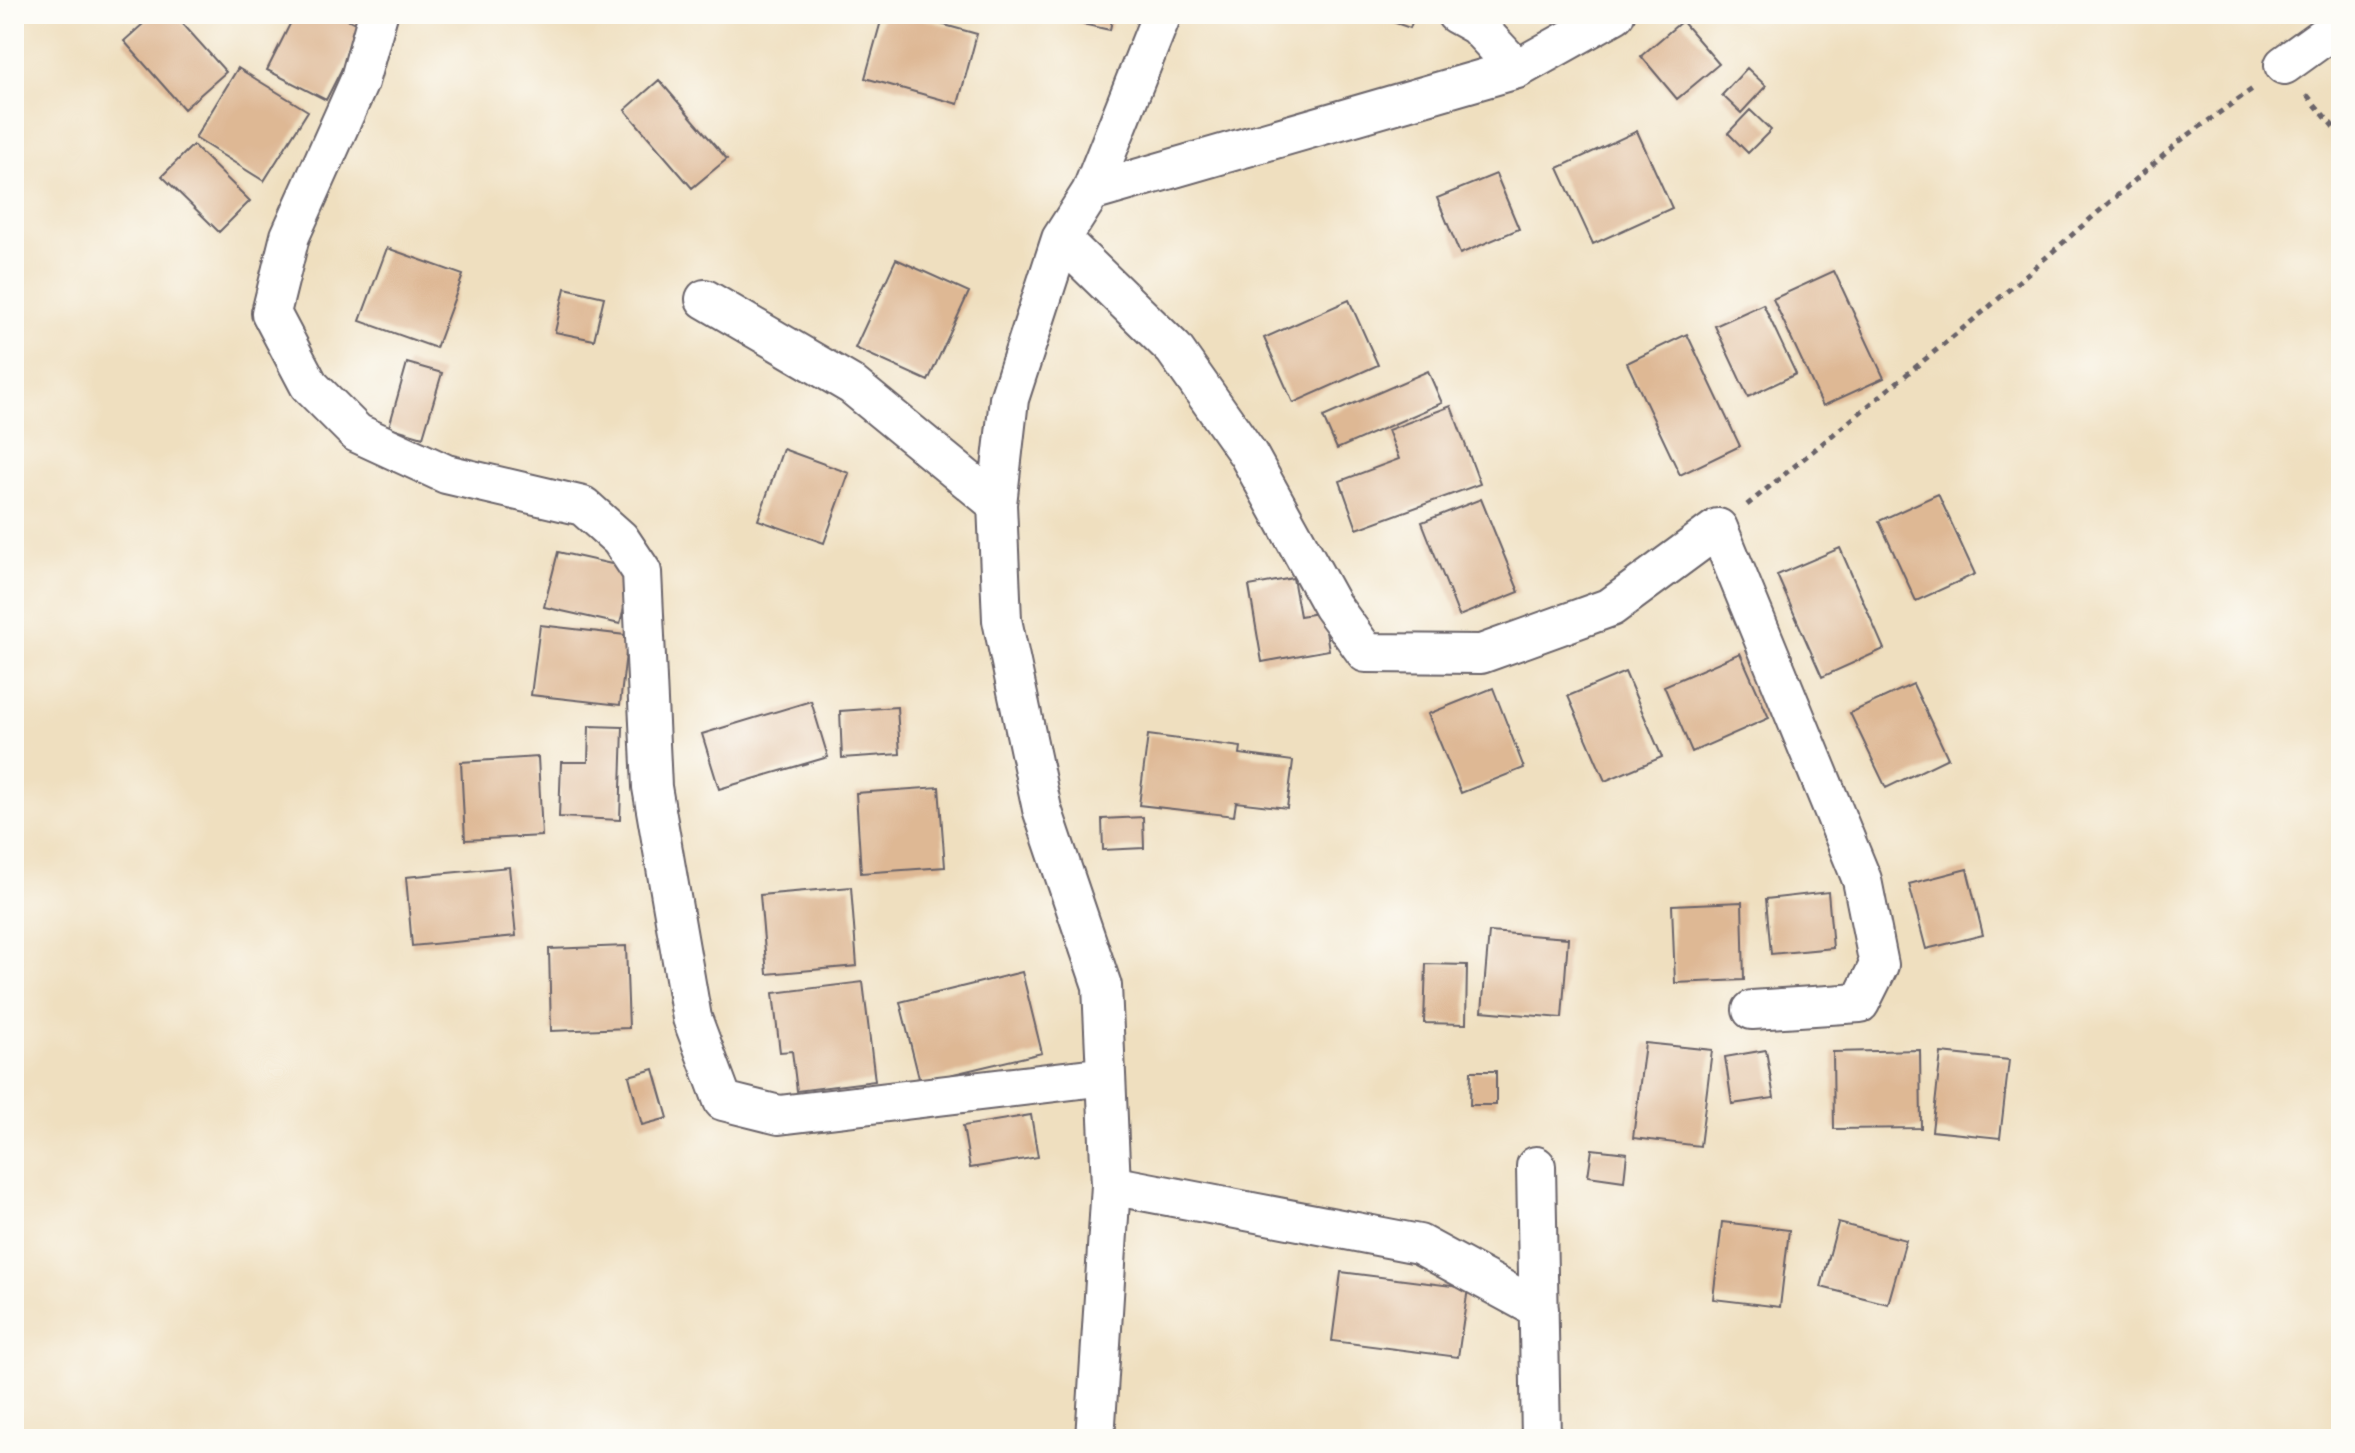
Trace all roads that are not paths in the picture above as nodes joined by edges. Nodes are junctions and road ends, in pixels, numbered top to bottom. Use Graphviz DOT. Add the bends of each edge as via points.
graph roads {
  1 [pos="378,14"];
  2 [pos="1162,14"];
  3 [pos="1456,14"];
  4 [pos="1615,14"];
  5 [pos="2341,24"];
  6 [pos="2284,65"];
  7 [pos="1517,69"];
  8 [pos="1091,192"];
  9 [pos="1061,239"];
  10 [pos="705,299"];
  11 [pos="997,504"];
  12 [pos="1752,1010"];
  13 [pos="1106,1076"];
  14 [pos="1536,1166"];
  15 [pos="1111,1185"];
  16 [pos="1539,1309"];
  17 [pos="1095,1439"];
  18 [pos="1541,1439"];
  1 -- 13 [label="street" via="359,82 290,236 271,313 309,385 357,433 446,474 583,506 620,539 642,572 652,787 692,1018 723,1101 779,1115"];
  2 -- 8 [label="street"];
  3 -- 7 [label="street" via="1476,25"];
  4 -- 7 [label="street"];
  5 -- 6 [label="street"];
  7 -- 8 [label="street"];
  8 -- 9 [label="street"];
  9 -- 11 [label="street" via="1009,399"];
  9 -- 12 [label="street" via="1174,349 1248,454 1332,606 1366,653 1481,654 1611,607 1718,528 1862,880 1879,965 1860,1003"];
  10 -- 11 [label="street" via="852,385"];
  11 -- 13 [label="street" via="1002,620 1042,809 1102,986"];
  13 -- 15 [label="street"];
  14 -- 16 [label="street"];
  15 -- 16 [label="street" via="1419,1244"];
  15 -- 17 [label="street"];
  16 -- 18 [label="street"];
}
